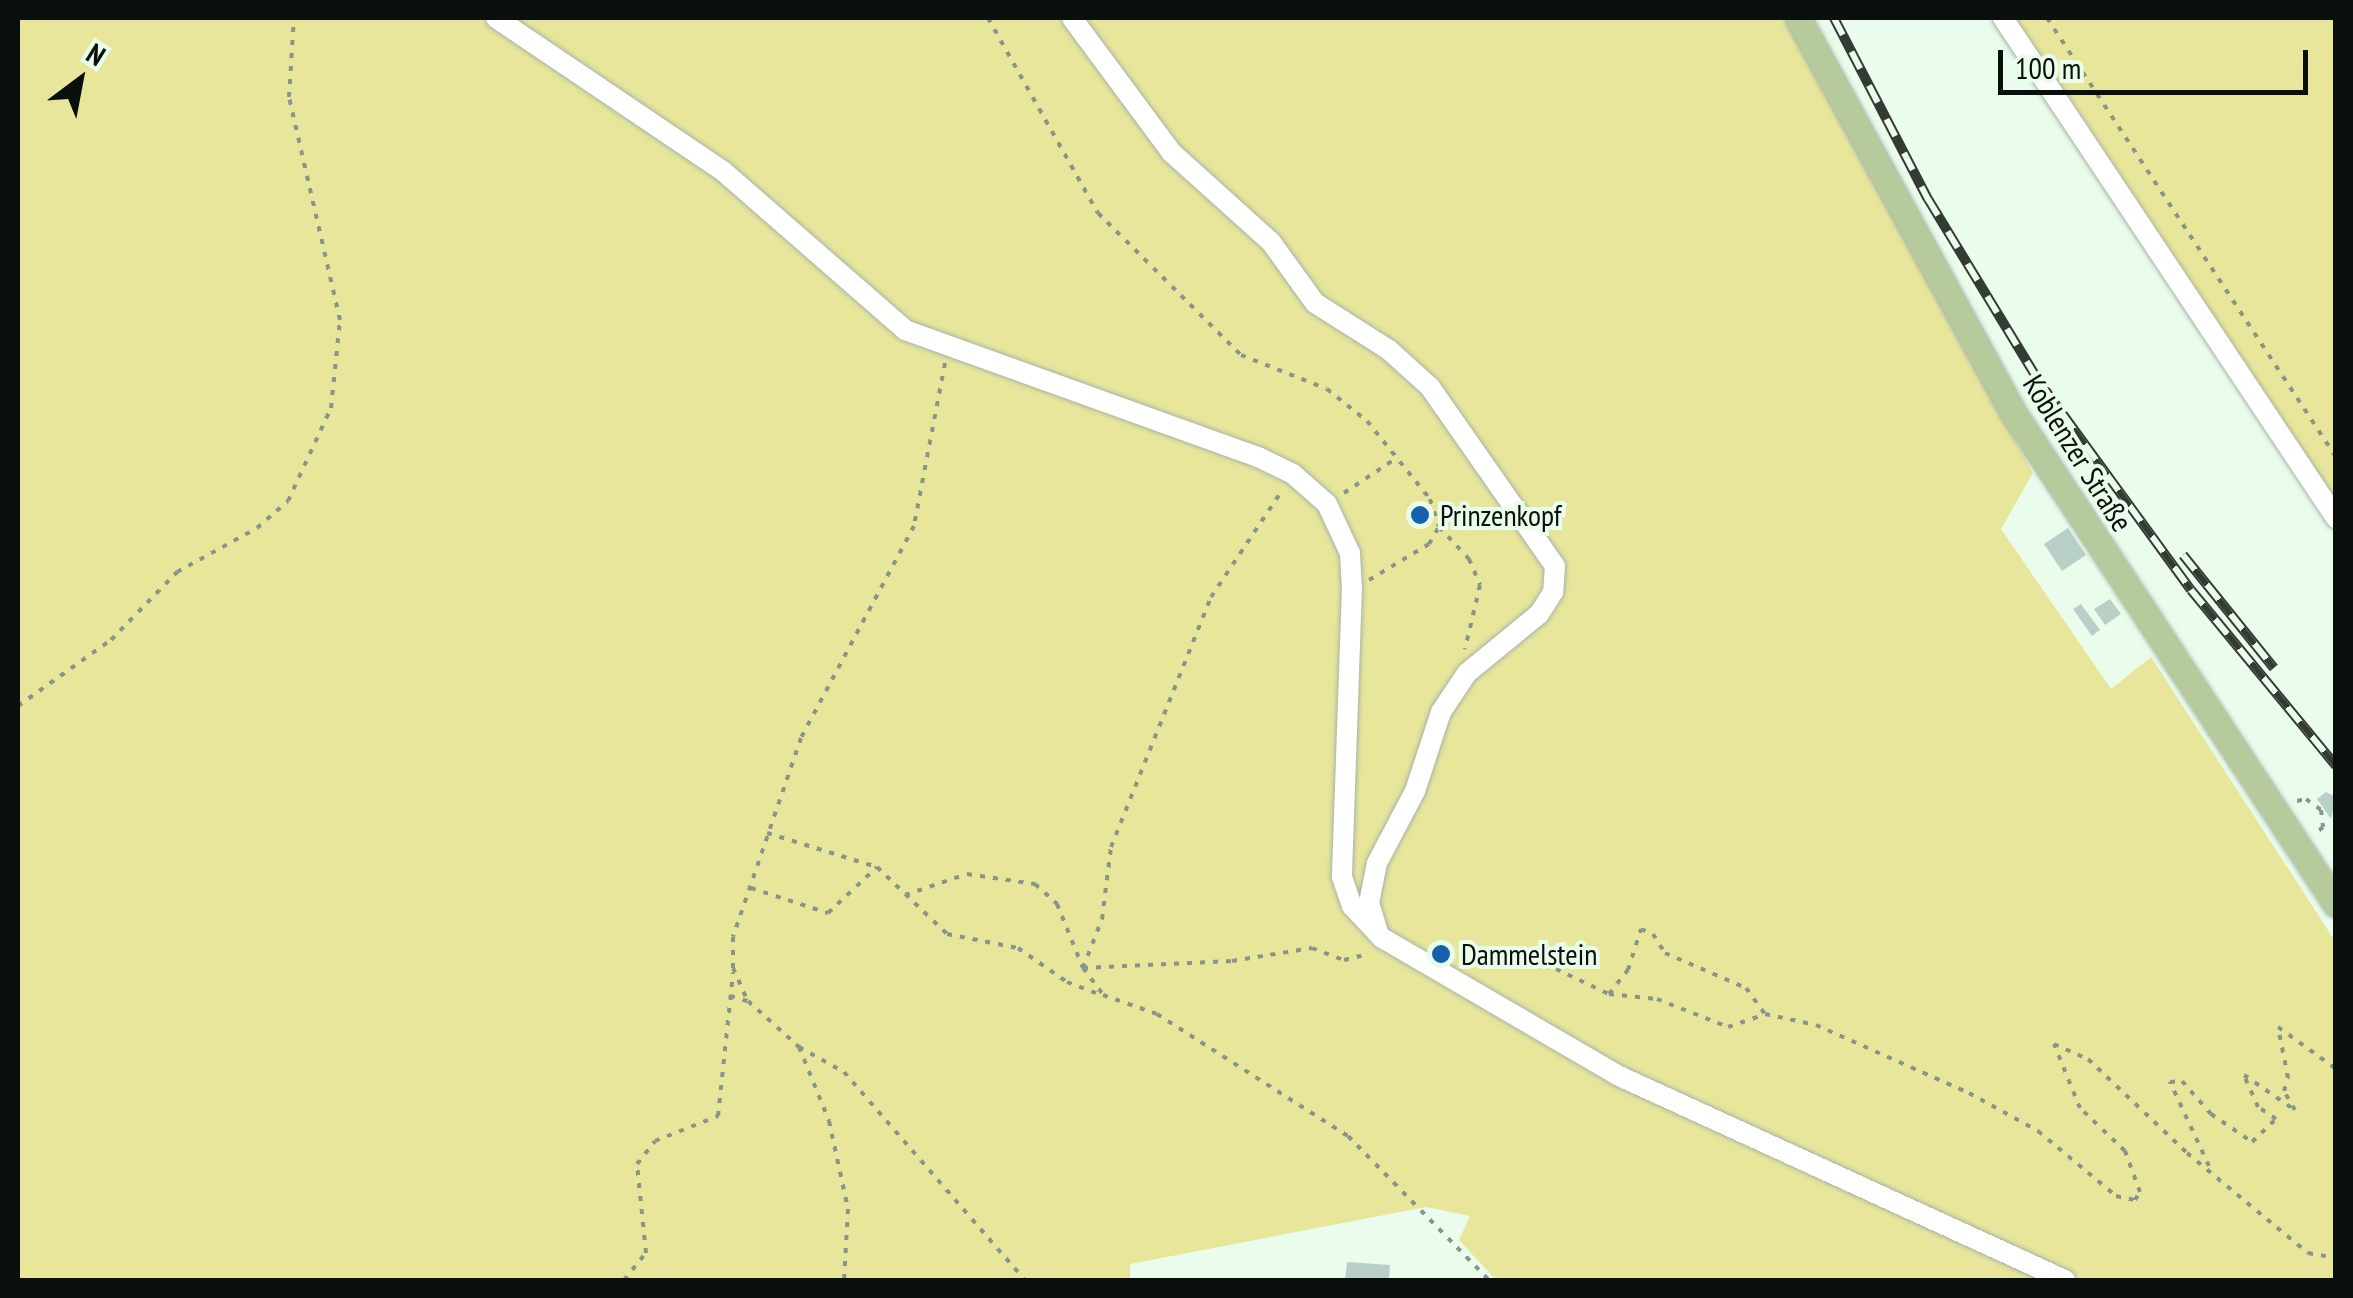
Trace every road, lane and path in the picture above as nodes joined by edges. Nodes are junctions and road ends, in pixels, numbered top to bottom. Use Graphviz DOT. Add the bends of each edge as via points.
graph roads {
  1 [pos="294,18"];
  2 [pos="496,18"];
  3 [pos="988,18"];
  4 [pos="1072,18"];
  5 [pos="1798,18"];
  6 [pos="2003,18"];
  7 [pos="2047,18"];
  8 [pos="948,350"];
  9 [pos="1398,457"];
  10 [pos="2336,457"];
  11 [pos="1293,474"];
  12 [pos="1327,504"];
  13 [pos="2336,518"];
  14 [pos="1439,526"];
  15 [pos="1352,586"];
  16 [pos="1467,673"];
  17 [pos="18,706"];
  18 [pos="2297,802"];
  19 [pos="767,833"];
  20 [pos="2317,833"];
  21 [pos="877,867"];
  22 [pos="751,888"];
  23 [pos="905,896"];
  24 [pos="2336,904"];
  25 [pos="1390,943"];
  26 [pos="1464,963"];
  27 [pos="733,968"];
  28 [pos="1083,968"];
  29 [pos="1610,994"];
  30 [pos="730,996"];
  31 [pos="1103,996"];
  32 [pos="748,1001"];
  33 [pos="1765,1014"];
  34 [pos="799,1047"];
  35 [pos="2336,1069"];
  36 [pos="2209,1166"];
  37 [pos="2336,1258"];
  38 [pos="624,1280"];
  39 [pos="844,1280"];
  40 [pos="1025,1280"];
  41 [pos="1489,1280"];
  42 [pos="2066,1280"];
  1 -- 17 [label="path" via="289,97 340,320 331,408 288,502 257,528 177,572 110,640"];
  2 -- 8 [label="street" via="723,171 874,307"];
  3 -- 9 [label="path" via="1098,212 1228,345 1258,364 1327,389"];
  4 -- 16 [label="street" via="1172,152 1271,242 1314,303 1389,350 1430,387 1552,556 1556,580 1540,614"];
  5 -- 24 [label="main road, Koblenzer Straße" via="1920,251 2029,438"];
  6 -- 13 [label="street"];
  7 -- 10 [label="path"];
  8 -- 11 [label="street"];
  8 -- 19 [label="path" via="914,526 801,738"];
  9 -- 12 [label="path"];
  9 -- 14 [label="path" via="1430,499"];
  11 -- 12 [label="street"];
  11 -- 28 [label="path" via="1211,597 1111,847 1102,919"];
  12 -- 15 [label="street" via="1350,553"];
  14 -- 15 [label="path" via="1429,544 1394,570"];
  14 -- 16 [label="path" via="1469,559 1480,585 1466,638"];
  15 -- 25 [label="street" via="1342,877 1352,906"];
  16 -- 25 [label="street" via="1441,712 1415,792 1377,863 1369,903"];
  18 -- 20 [label="path" via="2306,799 2322,809"];
  19 -- 21 [label="path"];
  19 -- 22 [label="path"];
  21 -- 22 [label="path" via="828,912"];
  21 -- 23 [label="path"];
  22 -- 27 [label="path" via="733,937"];
  23 -- 28 [label="path" via="967,874 1035,884 1057,904"];
  23 -- 31 [label="path" via="947,934 1018,948 1068,982"];
  25 -- 28 [label="path" via="1344,960 1312,948 1232,961"];
  25 -- 42 [label="street" via="1617,1075"];
  26 -- 29 [label="path" via="1495,955 1556,969"];
  27 -- 30 [label="path"];
  27 -- 32 [label="path"];
  28 -- 31 [label="path"];
  29 -- 33 [label="path" via="1658,999 1728,1028"];
  29 -- 33 [label="path" via="1628,970 1641,930 1653,934 1665,953 1746,988"];
  30 -- 32 [label="path"];
  30 -- 38 [label="path" via="718,1116 655,1141 637,1164 646,1253"];
  31 -- 41 [label="path" via="1157,1014 1348,1136"];
  32 -- 34 [label="path"];
  33 -- 36 [label="path" via="1816,1025 1969,1093 2038,1130 2116,1196 2135,1200 2140,1192 2125,1150 2080,1108 2054,1044 2088,1060"];
  34 -- 39 [label="path" via="829,1121 848,1209"];
  34 -- 40 [label="path" via="844,1072"];
  35 -- 36 [label="path" via="2278,1027 2288,1078 2284,1091 2295,1110 2244,1075 2258,1107 2276,1119 2252,1142 2211,1114 2182,1081 2170,1082"];
  36 -- 37 [label="path" via="2308,1253"];
}
